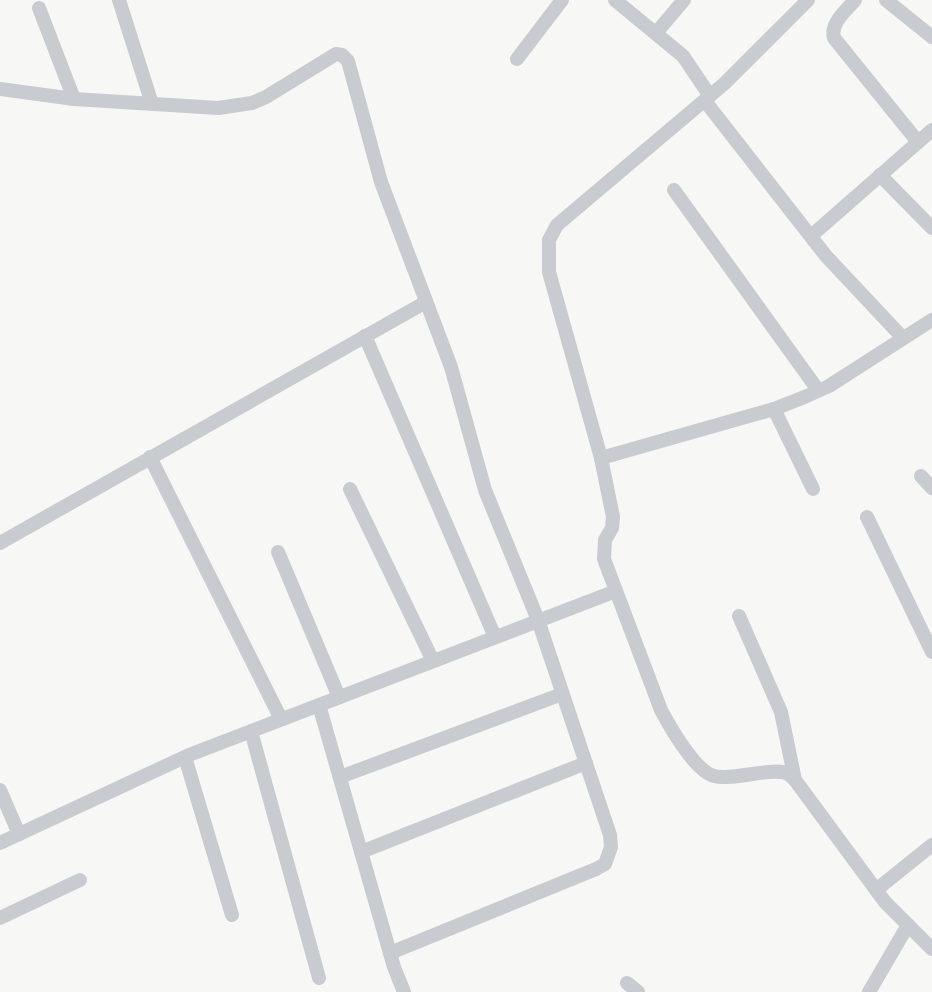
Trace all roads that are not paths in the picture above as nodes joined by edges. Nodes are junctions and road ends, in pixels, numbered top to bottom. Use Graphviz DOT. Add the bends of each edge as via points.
graph roads {
  1 [pos="120,0"];
  2 [pos="562,0"];
  3 [pos="615,0"];
  4 [pos="684,0"];
  5 [pos="808,0"];
  6 [pos="855,0"];
  7 [pos="886,0"];
  8 [pos="39,8"];
  9 [pos="656,33"];
  10 [pos="931,33"];
  11 [pos="517,59"];
  12 [pos="0,89"];
  13 [pos="707,98"];
  14 [pos="74,99"];
  15 [pos="152,104"];
  16 [pos="932,130"];
  17 [pos="918,142"];
  18 [pos="880,175"];
  19 [pos="674,190"];
  20 [pos="932,228"];
  21 [pos="811,236"];
  22 [pos="426,302"];
  23 [pos="930,324"];
  24 [pos="365,336"];
  25 [pos="903,338"];
  26 [pos="818,390"];
  27 [pos="774,408"];
  28 [pos="150,457"];
  29 [pos="601,458"];
  30 [pos="921,476"];
  31 [pos="932,488"];
  32 [pos="350,489"];
  33 [pos="813,489"];
  34 [pos="867,516"];
  35 [pos="0,543"];
  36 [pos="278,552"];
  37 [pos="616,591"];
  38 [pos="739,616"];
  39 [pos="542,619"];
  40 [pos="495,637"];
  41 [pos="932,652"];
  42 [pos="433,661"];
  43 [pos="562,694"];
  44 [pos="338,697"];
  45 [pos="319,705"];
  46 [pos="281,719"];
  47 [pos="251,731"];
  48 [pos="185,756"];
  49 [pos="586,763"];
  50 [pos="340,777"];
  51 [pos="795,780"];
  52 [pos="0,790"];
  53 [pos="19,834"];
  54 [pos="0,843"];
  55 [pos="932,845"];
  56 [pos="361,852"];
  57 [pos="80,880"];
  58 [pos="876,890"];
  59 [pos="232,915"];
  60 [pos="0,918"];
  61 [pos="908,925"];
  62 [pos="932,949"];
  63 [pos="390,953"];
  64 [pos="318,978"];
  65 [pos="627,983"];
  66 [pos="404,992"];
  67 [pos="638,992"];
  68 [pos="869,992"];
  1 -- 15 [label="street"];
  2 -- 11 [label="street"];
  3 -- 9 [label="street"];
  4 -- 9 [label="street"];
  5 -- 13 [label="street"];
  6 -- 17 [label="street" via="834,26 834,38"];
  7 -- 10 [label="street"];
  8 -- 14 [label="street"];
  9 -- 13 [label="street" via="683,56"];
  12 -- 14 [label="street"];
  13 -- 21 [label="street"];
  13 -- 29 [label="street" via="557,225 549,240 549,272"];
  14 -- 15 [label="street"];
  15 -- 22 [label="street" via="218,108 252,103 266,97 329,57 342,55 350,67 381,182"];
  16 -- 17 [label="street"];
  17 -- 18 [label="street"];
  18 -- 20 [label="street"];
  18 -- 21 [label="street"];
  19 -- 26 [label="street"];
  21 -- 25 [label="street" via="826,256"];
  22 -- 24 [label="street"];
  22 -- 39 [label="street" via="455,379 485,490"];
  23 -- 25 [label="street"];
  24 -- 28 [label="street"];
  24 -- 40 [label="street"];
  25 -- 26 [label="street"];
  26 -- 27 [label="street"];
  27 -- 29 [label="street"];
  27 -- 33 [label="street"];
  28 -- 35 [label="street"];
  28 -- 46 [label="street"];
  29 -- 37 [label="street" via="613,517 612,528 605,540 604,559"];
  30 -- 31 [label="street"];
  32 -- 42 [label="street"];
  34 -- 41 [label="street"];
  36 -- 44 [label="street"];
  37 -- 39 [label="street"];
  37 -- 51 [label="street" via="661,710 675,734 701,768 713,776 726,778 777,772 787,773"];
  38 -- 51 [label="street" via="781,712"];
  39 -- 40 [label="street"];
  39 -- 43 [label="street"];
  40 -- 42 [label="street"];
  42 -- 44 [label="street"];
  43 -- 49 [label="street"];
  43 -- 50 [label="street"];
  44 -- 45 [label="street"];
  45 -- 46 [label="street"];
  45 -- 50 [label="street"];
  46 -- 47 [label="street"];
  47 -- 48 [label="street"];
  47 -- 64 [label="street"];
  48 -- 53 [label="street"];
  48 -- 59 [label="street"];
  49 -- 56 [label="street"];
  49 -- 63 [label="street" via="610,835 611,847 605,864"];
  50 -- 56 [label="street"];
  51 -- 58 [label="street"];
  52 -- 53 [label="street"];
  53 -- 54 [label="street"];
  55 -- 58 [label="street"];
  56 -- 63 [label="street"];
  57 -- 60 [label="street"];
  58 -- 61 [label="street"];
  61 -- 62 [label="street"];
  61 -- 68 [label="street"];
  63 -- 66 [label="street"];
  65 -- 67 [label="street"];
}
